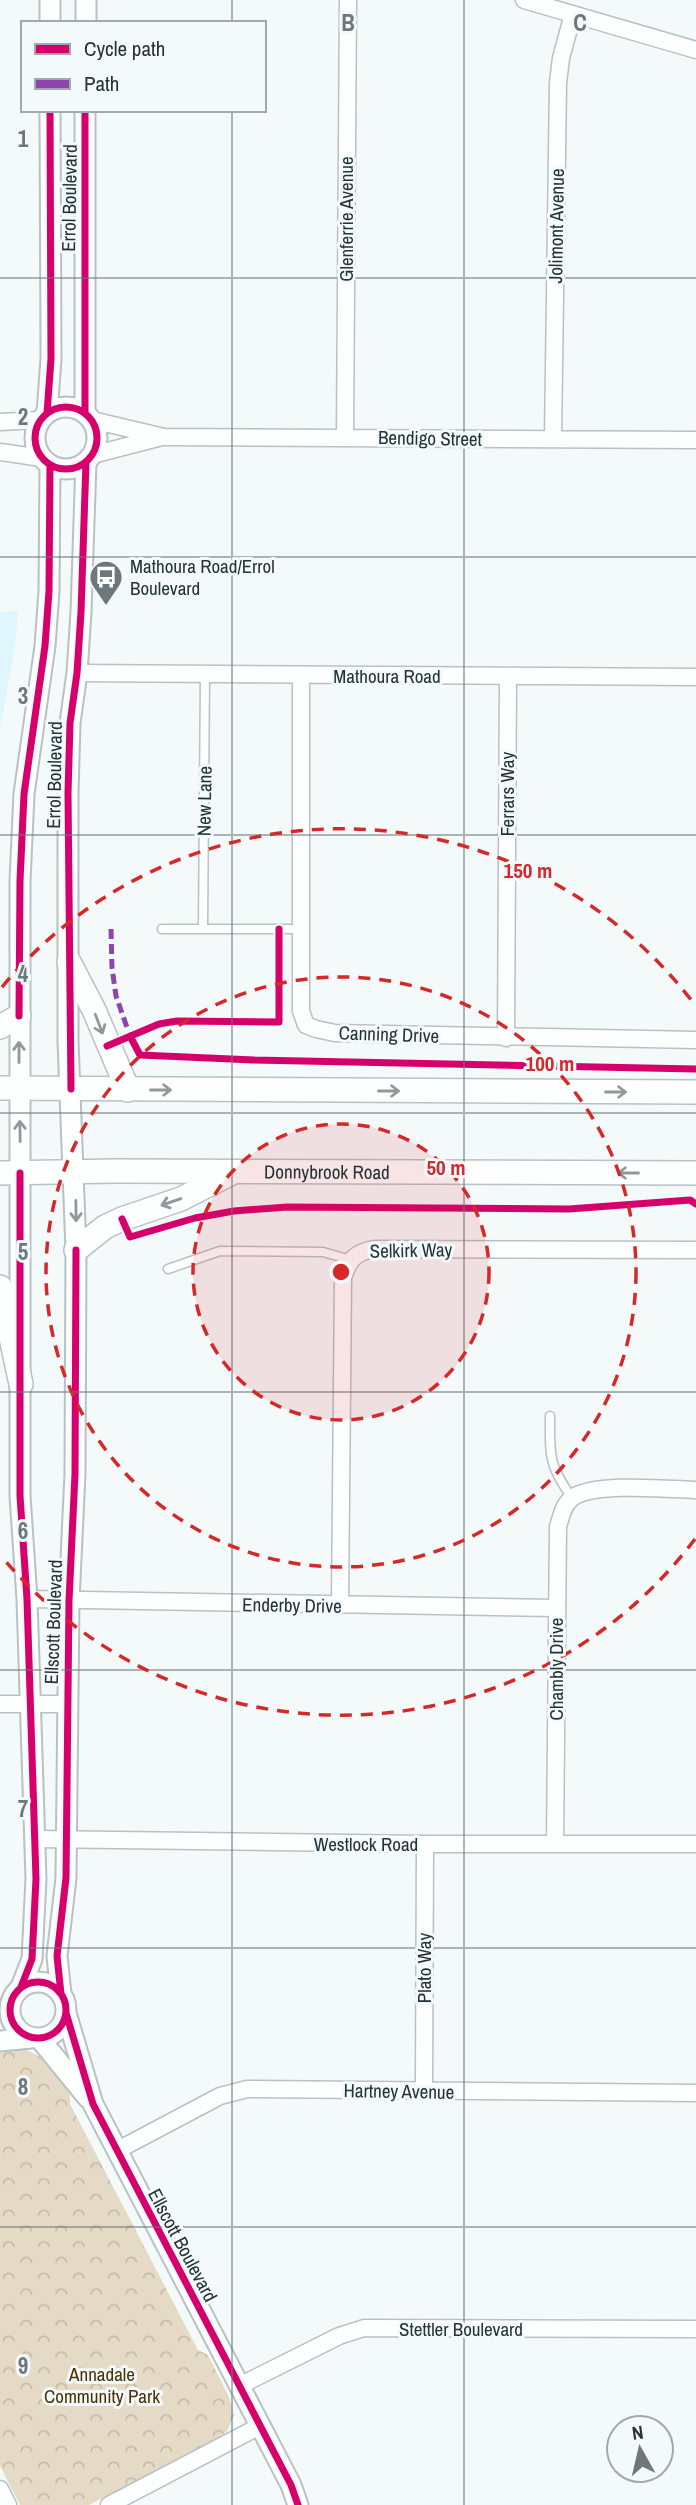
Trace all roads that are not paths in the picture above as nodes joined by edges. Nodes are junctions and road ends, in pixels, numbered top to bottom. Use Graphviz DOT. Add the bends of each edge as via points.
graph roads {
  1 [pos="50,0"];
  2 [pos="86,0"];
  3 [pos="348,0"];
  4 [pos="524,0"];
  5 [pos="573,14"];
  6 [pos="50,21"];
  7 [pos="86,21"];
  8 [pos="696,50"];
  9 [pos="50,112"];
  10 [pos="85,112"];
  11 [pos="43,416"];
  12 [pos="88,416"];
  13 [pos="0,422"];
  14 [pos="164,437"];
  15 [pos="345,437"];
  16 [pos="553,439"];
  17 [pos="696,440"];
  18 [pos="0,452"];
  19 [pos="89,459"];
  20 [pos="46,461"];
  21 [pos="78,673"];
  22 [pos="205,673"];
  23 [pos="301,676"];
  24 [pos="508,677"];
  25 [pos="696,677"];
  26 [pos="162,929"];
  27 [pos="203,929"];
  28 [pos="301,929"];
  29 [pos="69,962"];
  30 [pos="10,1022"];
  31 [pos="506,1038"];
  32 [pos="696,1040"];
  33 [pos="10,1088"];
  34 [pos="71,1089"];
  35 [pos="128,1090"];
  36 [pos="696,1092"];
  37 [pos="75,1172"];
  38 [pos="10,1173"];
  39 [pos="233,1173"];
  40 [pos="696,1173"];
  41 [pos="76,1250"];
  42 [pos="696,1250"];
  43 [pos="351,1260"];
  44 [pos="167,1269"];
  45 [pos="0,1287"];
  46 [pos="21,1384"];
  47 [pos="551,1416"];
  48 [pos="696,1490"];
  49 [pos="572,1499"];
  50 [pos="27,1599"];
  51 [pos="69,1601"];
  52 [pos="340,1605"];
  53 [pos="557,1608"];
  54 [pos="30,1703"];
  55 [pos="0,1704"];
  56 [pos="67,1704"];
  57 [pos="36,1839"];
  58 [pos="67,1840"];
  59 [pos="425,1844"];
  60 [pos="555,1844"];
  61 [pos="696,1844"];
  62 [pos="10,2000"];
  63 [pos="64,2003"];
  64 [pos="36,2039"];
  65 [pos="0,2041"];
  66 [pos="424,2091"];
  67 [pos="696,2093"];
  68 [pos="93,2104"];
  69 [pos="116,2151"];
  70 [pos="696,2329"];
  71 [pos="239,2386"];
  72 [pos="260,2427"];
  73 [pos="291,2485"];
  74 [pos="0,2489"];
  75 [pos="8,2505"];
  76 [pos="109,2505"];
  77 [pos="298,2505"];
  78 [pos="308,2505"];
  1 -- 6 [label="street"];
  2 -- 7 [label="street"];
  3 -- 15 [label="street, Glenferrie Avenue"];
  4 -- 5 [label="street"];
  5 -- 8 [label="street"];
  5 -- 16 [label="street, Jolimont Avenue" via="558,83"];
  9 -- 11 [label="street, Errol Boulevard" via="51,359"];
  10 -- 12 [label="street, Errol Boulevard" via="83,361"];
  11 -- 12 [label="street" via="66,406"];
  11 -- 13 [label="street"];
  11 -- 20 [label="street, Errol Boulevard" via="34,439"];
  12 -- 14 [label="street, Bendigo Street"];
  12 -- 19 [label="street, Errol Boulevard" via="97,437"];
  14 -- 15 [label="street, Bendigo Street"];
  14 -- 19 [label="street, Bendigo Street"];
  15 -- 16 [label="street, Bendigo Street"];
  16 -- 17 [label="street, Bendigo Street"];
  18 -- 20 [label="street"];
  19 -- 20 [label="street" via="68,469"];
  19 -- 21 [label="street, Errol Boulevard"];
  20 -- 30 [label="street, Errol Boulevard" via="49,591 23,807"];
  21 -- 22 [label="street, Mathoura Road"];
  21 -- 29 [label="street, Errol Boulevard" via="70,723"];
  22 -- 23 [label="street, Mathoura Road"];
  22 -- 27 [label="lane, New Lane"];
  23 -- 24 [label="street, Mathoura Road"];
  23 -- 28 [label="street, Canning Drive"];
  24 -- 25 [label="street, Mathoura Road"];
  24 -- 31 [label="street, Ferrars Way"];
  26 -- 27 [label="lane"];
  27 -- 28 [label="lane"];
  28 -- 31 [label="street, Canning Drive" via="306,1024 335,1033"];
  29 -- 34 [label="street, Errol Boulevard"];
  29 -- 35 [label="main road, one-way"];
  33 -- 30 [label="street, Errol Boulevard, one-way"];
  31 -- 32 [label="street, Canning Drive"];
  33 -- 34 [label="main road"];
  38 -- 33 [label="street, Errol Boulevard, one-way"];
  34 -- 35 [label="main road"];
  34 -- 37 [label="street, Errol Boulevard"];
  35 -- 36 [label="main road, one-way"];
  37 -- 38 [label="main road, Donnybrook Road"];
  37 -- 39 [label="main road, Donnybrook Road"];
  37 -- 41 [label="street, Ellscott Boulevard, one-way"];
  38 -- 46 [label="street, Ellscott Boulevard"];
  40 -- 39 [label="main road, Donnybrook Road, one-way"];
  39 -- 41 [label="main road, one-way" via="181,1199 105,1227"];
  41 -- 51 [label="street, Ellscott Boulevard"];
  42 -- 43 [label="street, Selkirk Way" via="374,1249"];
  43 -- 44 [label="lane" via="323,1252 220,1251"];
  43 -- 52 [label="street, Selkirk Way" via="343,1278"];
  45 -- 46 [label="main road"];
  46 -- 50 [label="street, Ellscott Boulevard" via="20,1496"];
  47 -- 49 [label="lane" via="550,1460"];
  48 -- 49 [label="street" via="612,1489 586,1491"];
  49 -- 53 [label="street, Chambly Drive" via="562,1510 558,1527"];
  50 -- 51 [label="street, Enderby Drive"];
  50 -- 54 [label="street, Ellscott Boulevard"];
  51 -- 52 [label="street, Enderby Drive"];
  51 -- 56 [label="street, Ellscott Boulevard"];
  52 -- 53 [label="street, Enderby Drive"];
  53 -- 60 [label="street, Chambly Drive"];
  54 -- 55 [label="street"];
  54 -- 56 [label="street"];
  54 -- 57 [label="street, Ellscott Boulevard"];
  56 -- 58 [label="street, Ellscott Boulevard"];
  57 -- 58 [label="street, Westlock Road"];
  57 -- 62 [label="street, Ellscott Boulevard" via="32,1959"];
  58 -- 59 [label="street, Westlock Road"];
  58 -- 63 [label="street, Ellscott Boulevard" via="57,1956"];
  59 -- 60 [label="street, Westlock Road"];
  59 -- 66 [label="street, Plato Way"];
  60 -- 61 [label="street, Westlock Road"];
  62 -- 63 [label="street" via="29,1983 47,1983"];
  62 -- 64 [label="street" via="15,2028"];
  63 -- 64 [label="street" via="58,2031"];
  63 -- 68 [label="street, Ellscott Boulevard"];
  64 -- 65 [label="street"];
  64 -- 68 [label="street, Ellscott Boulevard"];
  66 -- 67 [label="street, Hartney Avenue"];
  66 -- 69 [label="street, Hartney Avenue" via="234,2091"];
  68 -- 69 [label="street, Ellscott Boulevard"];
  69 -- 71 [label="street, Ellscott Boulevard"];
  70 -- 71 [label="street, Stettler Boulevard" via="364,2328"];
  71 -- 72 [label="street, Ellscott Boulevard"];
  72 -- 73 [label="street, Ellscott Boulevard"];
  72 -- 76 [label="street"];
  73 -- 77 [label="street, Ellscott Boulevard"];
  73 -- 78 [label="street, Ellscott Boulevard"];
  74 -- 75 [label="street"];
}
